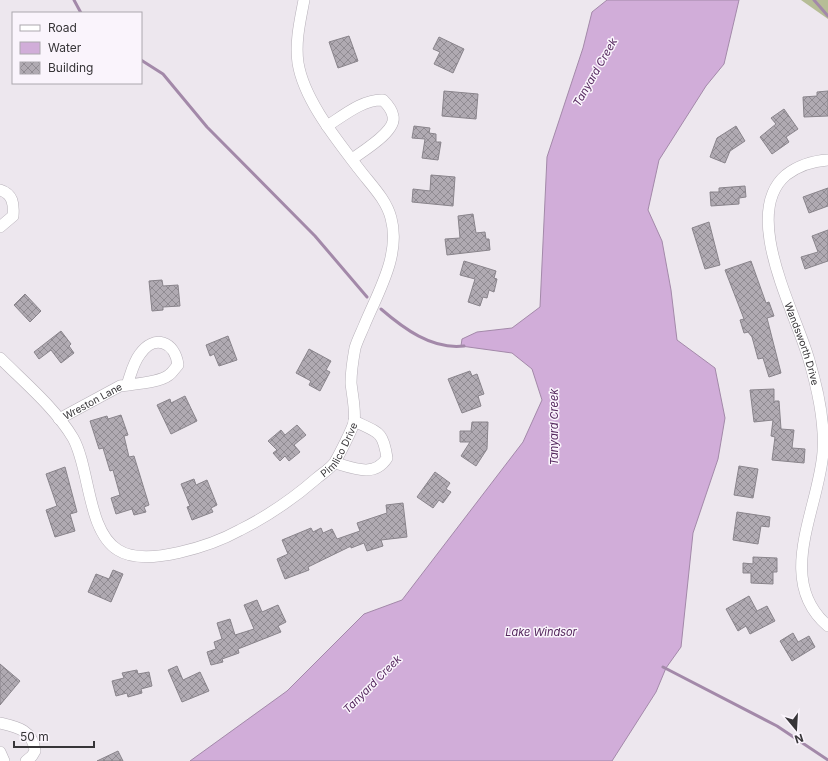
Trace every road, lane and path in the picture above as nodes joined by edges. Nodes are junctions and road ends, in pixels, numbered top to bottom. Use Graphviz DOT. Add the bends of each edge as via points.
graph roads {
  1 [pos="304,0"];
  2 [pos="327,126"];
  3 [pos="352,159"];
  4 [pos="828,160"];
  5 [pos="0,190"];
  6 [pos="0,227"];
  7 [pos="0,358"];
  8 [pos="127,385"];
  9 [pos="59,419"];
  10 [pos="354,421"];
  11 [pos="335,463"];
  12 [pos="828,626"];
  13 [pos="0,722"];
  14 [pos="0,752"];
  15 [pos="4,761"];
  16 [pos="26,761"];
  1 -- 2 [label="street, Pimlico Drive" via="298,37 298,64 307,90"];
  2 -- 3 [label="street, Pimlico Drive"];
  2 -- 3 [label="street" via="367,102 383,100 394,116 393,125"];
  3 -- 10 [label="street, Pimlico Drive" via="381,197 390,216 394,235 390,263 356,346 351,380"];
  4 -- 12 [label="street, Wandsworth Drive" via="795,168 780,181 770,198 767,224 772,255 809,360 823,415 820,480 800,558 804,591 815,615"];
  5 -- 6 [label="street" via="10,196 14,204 13,216"];
  7 -- 9 [label="street, Pimlico Drive"];
  8 -- 8 [label="street, Wreston Lane" via="169,376 178,365 177,354 170,345 160,342 151,345 141,352"];
  8 -- 9 [label="street, Wreston Lane" via="120,386"];
  9 -- 11 [label="street, Pimlico Drive" via="73,438 82,460 89,495 106,539 117,550 131,556 146,557 195,548 239,531 298,495"];
  10 -- 11 [label="street, Pimlico Drive"];
  10 -- 11 [label="street" via="378,432 384,439 387,458 383,465 362,471"];
  13 -- 16 [label="street" via="30,734 35,751"];
  14 -- 15 [label="street"];
}
